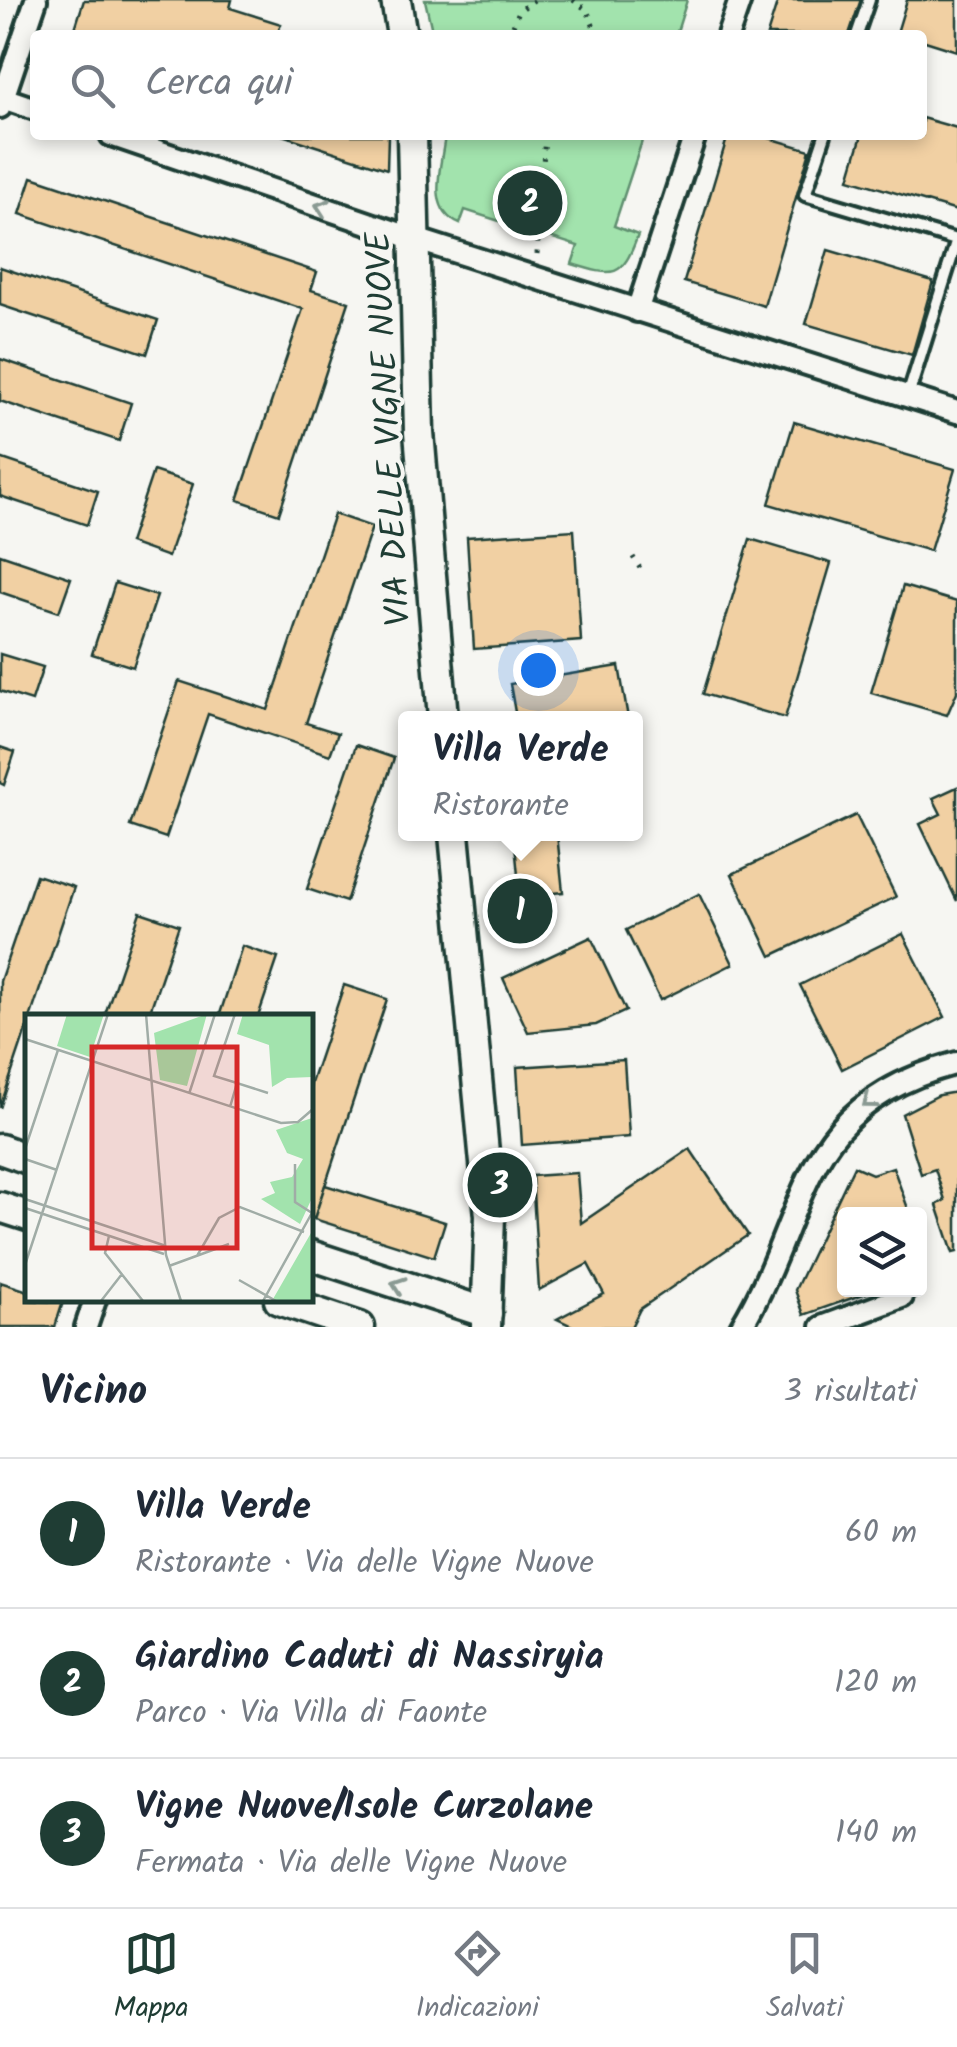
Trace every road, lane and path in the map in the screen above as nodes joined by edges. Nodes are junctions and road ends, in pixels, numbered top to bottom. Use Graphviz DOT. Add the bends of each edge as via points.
graph roads {
  1 [pos="36,0"];
  2 [pos="396,0"];
  3 [pos="534,0"];
  4 [pos="572,0"];
  5 [pos="740,0"];
  6 [pos="869,0"];
  7 [pos="401,30"];
  8 [pos="510,30"];
  9 [pos="598,30"];
  10 [pos="730,30"];
  11 [pos="859,30"];
  12 [pos="1,101"];
  13 [pos="30,108"];
  14 [pos="126,140"];
  15 [pos="412,140"];
  16 [pos="544,140"];
  17 [pos="693,140"];
  18 [pos="822,140"];
  19 [pos="415,239"];
  20 [pos="956,240"];
  21 [pos="536,254"];
  22 [pos="636,310"];
  23 [pos="908,396"];
  24 [pos="957,412"];
  25 [pos="633,557"];
  26 [pos="642,573"];
  27 [pos="442,711"];
  28 [pos="455,841"];
  29 [pos="957,1062"];
  30 [pos="0,1149"];
  31 [pos="25,1157"];
  32 [pos="0,1207"];
  33 [pos="25,1215"];
  34 [pos="312,1255"];
  35 [pos="902,1297"];
  36 [pos="94,1302"];
  37 [pos="285,1302"];
  38 [pos="486,1320"];
  39 [pos="86,1327"];
  40 [pos="360,1327"];
  41 [pos="740,1327"];
  42 [pos="822,1327"];
  1 -- 12 [label="street"];
  2 -- 7 [label="street"];
  3 -- 8 [label="path"];
  4 -- 9 [label="path"];
  5 -- 10 [label="street"];
  6 -- 11 [label="lane"];
  12 -- 13 [label="street"];
  19 -- 14 [label="street, one-way"];
  15 -- 19 [label="street, VIA DELLE VIGNE NUOVE"];
  16 -- 21 [label="path"];
  17 -- 22 [label="street"];
  18 -- 20 [label="lane" via="805,196"];
  19 -- 22 [label="street"];
  19 -- 27 [label="street, VIA DELLE VIGNE NUOVE" via="421,479"];
  20 -- 23 [label="lane"];
  22 -- 23 [label="street"];
  23 -- 24 [label="street"];
  25 -- 26 [label="path"];
  28 -- 38 [label="street" via="490,1216"];
  29 -- 41 [label="street, one-way" via="889,1088 831,1138 800,1188"];
  30 -- 31 [label="street"];
  32 -- 33 [label="street"];
  38 -- 34 [label="street, one-way"];
  35 -- 42 [label="street"];
  36 -- 39 [label="street"];
  37 -- 40 [label="street"];
}
